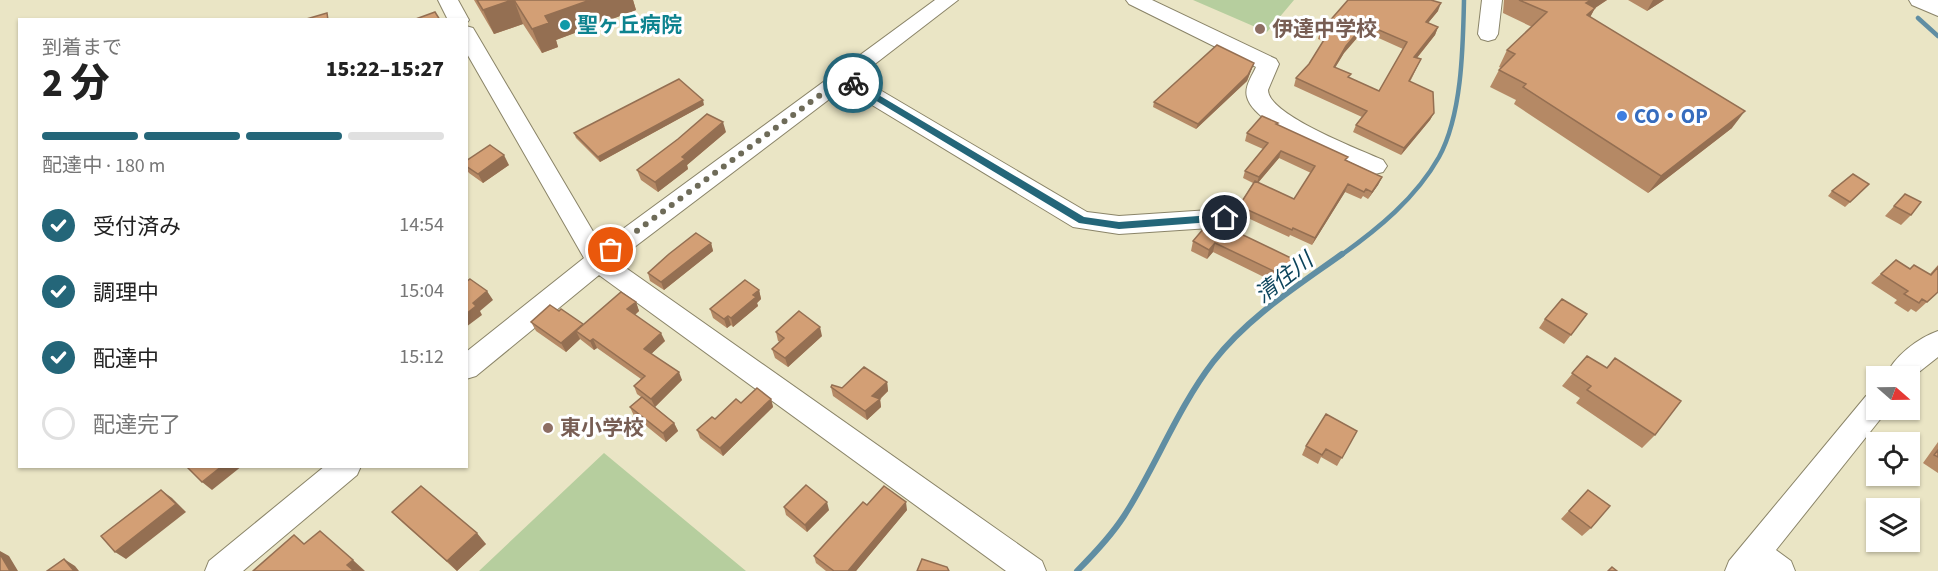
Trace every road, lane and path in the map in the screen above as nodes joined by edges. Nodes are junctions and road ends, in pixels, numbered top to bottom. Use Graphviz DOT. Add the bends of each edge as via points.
graph roads {
  1 [pos="448,0"];
  2 [pos="948,0"];
  3 [pos="1136,0"];
  4 [pos="1492,0"];
  5 [pos="1921,0"];
  6 [pos="1938,8"];
  7 [pos="458,18"];
  8 [pos="1488,34"];
  9 [pos="468,36"];
  10 [pos="843,78"];
  11 [pos="1375,166"];
  12 [pos="1225,218"];
  13 [pos="598,261"];
  14 [pos="1938,342"];
  15 [pos="468,366"];
  16 [pos="1907,366"];
  17 [pos="1866,416"];
  18 [pos="345,468"];
  19 [pos="1748,562"];
  20 [pos="220,571"];
  21 [pos="1031,571"];
  22 [pos="1780,571"];
  1 -- 7 [label="street"];
  2 -- 10 [label="street"];
  3 -- 11 [label="street" via="1268,64 1257,88 1259,101 1265,107 1278,119"];
  4 -- 8 [label="street"];
  5 -- 6 [label="main road"];
  9 -- 13 [label="street"];
  10 -- 12 [label="street" via="1082,221 1119,225"];
  10 -- 13 [label="street"];
  13 -- 15 [label="street"];
  13 -- 21 [label="street"];
  14 -- 16 [label="street"];
  17 -- 19 [label="street"];
  18 -- 20 [label="street"];
  19 -- 22 [label="street"];
}
